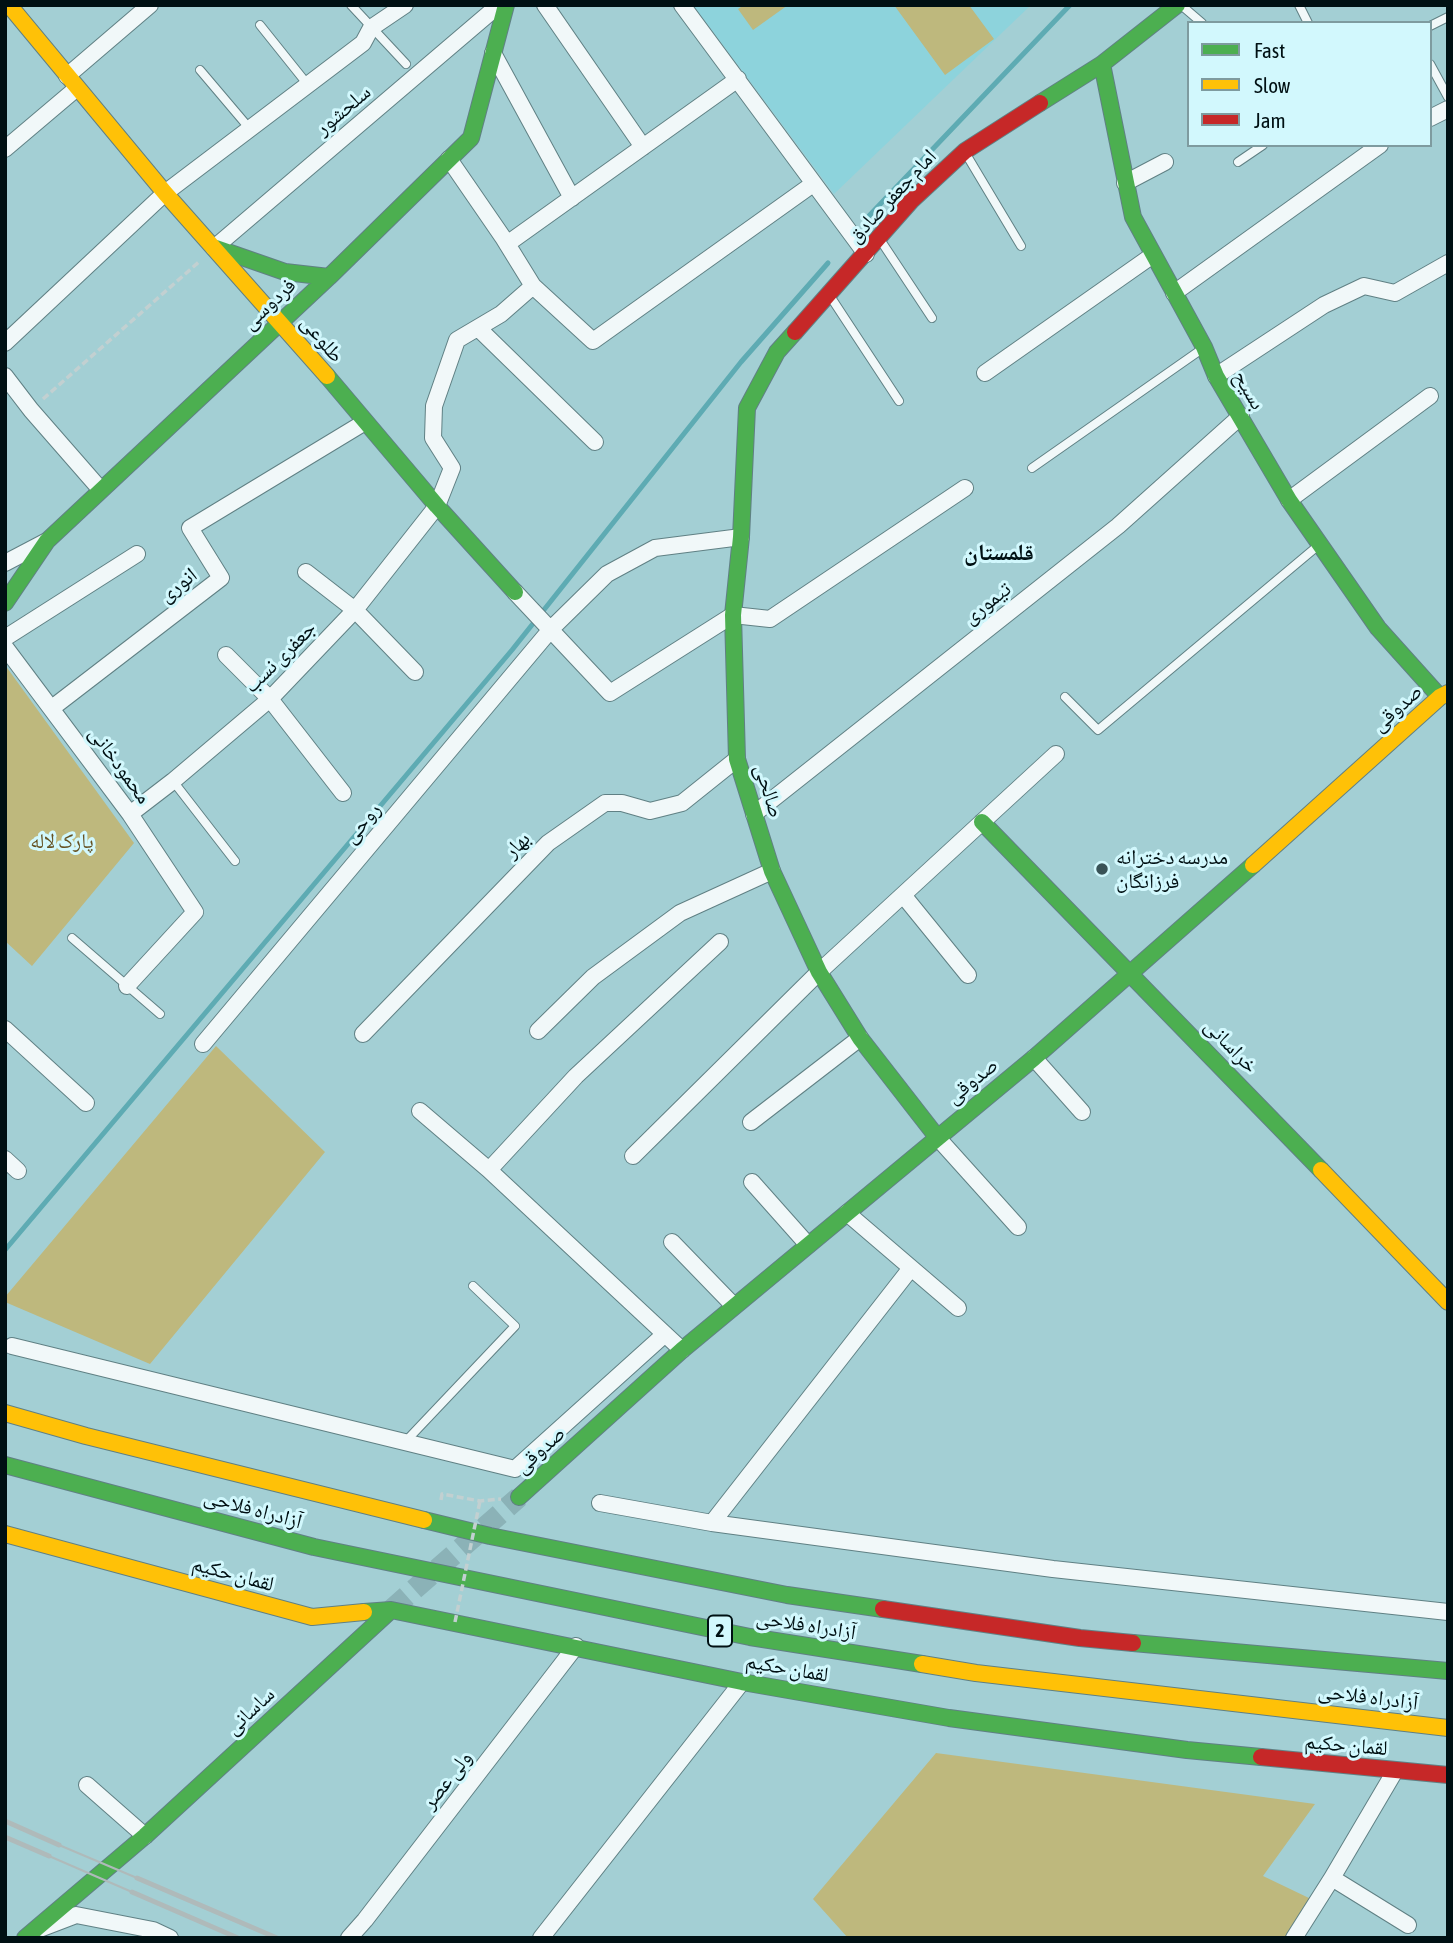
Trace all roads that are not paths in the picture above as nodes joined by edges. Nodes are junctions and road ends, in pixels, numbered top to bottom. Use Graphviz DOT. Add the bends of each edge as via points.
graph roads {
  1 [pos="9,5"];
  2 [pos="150,5"];
  3 [pos="351,5"];
  4 [pos="405,5"];
  5 [pos="499,5"];
  6 [pos="506,5"];
  7 [pos="545,5"];
  8 [pos="682,5"];
  9 [pos="1179,5"];
  10 [pos="1299,5"];
  11 [pos="1448,17"];
  12 [pos="1199,21"];
  13 [pos="1307,21"];
  14 [pos="260,25"];
  15 [pos="1432,25"];
  16 [pos="371,28"];
  17 [pos="494,53"];
  18 [pos="406,64"];
  19 [pos="1102,64"];
  20 [pos="1432,68"];
  21 [pos="200,70"];
  22 [pos="738,79"];
  23 [pos="72,82"];
  24 [pos="308,85"];
  25 [pos="1448,97"];
  26 [pos="1448,109"];
  27 [pos="1432,117"];
  28 [pos="250,128"];
  29 [pos="643,147"];
  30 [pos="1260,147"];
  31 [pos="1375,147"];
  32 [pos="5,149"];
  33 [pos="965,151"];
  34 [pos="449,159"];
  35 [pos="1165,162"];
  36 [pos="1238,162"];
  37 [pos="1125,183"];
  38 [pos="813,184"];
  39 [pos="165,193"];
  40 [pos="572,198"];
  41 [pos="879,239"];
  42 [pos="507,244"];
  43 [pos="1021,246"];
  44 [pos="214,248"];
  45 [pos="866,254"];
  46 [pos="1153,255"];
  47 [pos="1448,263"];
  48 [pos="329,277"];
  49 [pos="533,286"];
  50 [pos="1174,293"];
  51 [pos="829,294"];
  52 [pos="932,318"];
  53 [pos="281,322"];
  54 [pos="478,328"];
  55 [pos="5,343"];
  56 [pos="1205,347"];
  57 [pos="985,373"];
  58 [pos="5,376"];
  59 [pos="1216,376"];
  60 [pos="1430,396"];
  61 [pos="900,401"];
  62 [pos="747,408"];
  63 [pos="1241,416"];
  64 [pos="365,422"];
  65 [pos="594,442"];
  66 [pos="1032,468"];
  67 [pos="965,488"];
  68 [pos="100,489"];
  69 [pos="1289,500"];
  70 [pos="437,506"];
  71 [pos="741,537"];
  72 [pos="47,541"];
  73 [pos="1320,544"];
  74 [pos="137,554"];
  75 [pos="5,563"];
  76 [pos="306,572"];
  77 [pos="515,592"];
  78 [pos="5,603"];
  79 [pos="355,610"];
  80 [pos="733,615"];
  81 [pos="552,628"];
  82 [pos="5,638"];
  83 [pos="5,647"];
  84 [pos="226,655"];
  85 [pos="415,672"];
  86 [pos="1444,695"];
  87 [pos="1065,697"];
  88 [pos="270,699"];
  89 [pos="52,708"];
  90 [pos="1056,754"];
  91 [pos="737,759"];
  92 [pos="173,781"];
  93 [pos="343,793"];
  94 [pos="130,814"];
  95 [pos="754,814"];
  96 [pos="982,822"];
  97 [pos="235,861"];
  98 [pos="772,871"];
  99 [pos="903,895"];
  100 [pos="72,938"];
  101 [pos="719,942"];
  102 [pos="819,972"];
  103 [pos="1132,974"];
  104 [pos="968,975"];
  105 [pos="127,986"];
  106 [pos="160,1014"];
  107 [pos="5,1029"];
  108 [pos="538,1031"];
  109 [pos="363,1034"];
  110 [pos="860,1038"];
  111 [pos="204,1044"];
  112 [pos="1034,1058"];
  113 [pos="86,1103"];
  114 [pos="420,1111"];
  115 [pos="1082,1112"];
  116 [pos="751,1122"];
  117 [pos="937,1136"];
  118 [pos="634,1156"];
  119 [pos="5,1159"];
  120 [pos="489,1170"];
  121 [pos="18,1171"];
  122 [pos="752,1182"];
  123 [pos="846,1213"];
  124 [pos="1018,1227"];
  125 [pos="672,1242"];
  126 [pos="808,1245"];
  127 [pos="911,1268"];
  128 [pos="473,1286"];
  129 [pos="1448,1302"];
  130 [pos="734,1307"];
  131 [pos="958,1308"];
  132 [pos="665,1334"];
  133 [pos="12,1346"];
  134 [pos="682,1350"];
  135 [pos="5,1413"];
  136 [pos="405,1442"];
  137 [pos="5,1465"];
  138 [pos="519,1497"];
  139 [pos="600,1503"];
  140 [pos="712,1523"];
  141 [pos="5,1534"];
  142 [pos="391,1610"];
  143 [pos="1448,1612"];
  144 [pos="576,1646"];
  145 [pos="1448,1671"];
  146 [pos="742,1682"];
  147 [pos="1448,1728"];
  148 [pos="1395,1771"];
  149 [pos="1448,1775"];
  150 [pos="87,1785"];
  151 [pos="141,1839"];
  152 [pos="1332,1878"];
  153 [pos="1408,1926"];
  154 [pos="29,1934"];
  155 [pos="170,1938"];
  156 [pos="349,1938"];
  157 [pos="541,1938"];
  158 [pos="1294,1938"];
  1 -- 23 [label="main road, طلوعی"];
  2 -- 23 [label="street"];
  3 -- 16 [label="lane"];
  4 -- 16 [label="street"];
  5 -- 44 [label="street, سلحشور"];
  6 -- 17 [label="main road, فردوسی"];
  7 -- 29 [label="street"];
  8 -- 22 [label="street"];
  9 -- 12 [label="lane"];
  9 -- 19 [label="main road, امام جعفر صادق"];
  10 -- 13 [label="lane"];
  11 -- 15 [label="lane"];
  14 -- 24 [label="lane"];
  16 -- 18 [label="lane"];
  16 -- 24 [label="street" via="363,43"];
  17 -- 34 [label="main road, فردوسی" via="471,138"];
  17 -- 40 [label="street"];
  19 -- 33 [label="main road, امام جعفر صادق"];
  19 -- 37 [label="main road, بسیح"];
  20 -- 25 [label="lane"];
  21 -- 28 [label="lane"];
  22 -- 29 [label="street"];
  22 -- 38 [label="street"];
  23 -- 32 [label="street"];
  23 -- 39 [label="main road, طلوعی"];
  24 -- 28 [label="street"];
  26 -- 27 [label="street"];
  28 -- 39 [label="street"];
  29 -- 40 [label="street"];
  30 -- 36 [label="lane"];
  31 -- 50 [label="street"];
  33 -- 41 [label="main road, امام جعفر صادق" via="911,201"];
  33 -- 43 [label="lane"];
  34 -- 42 [label="street"];
  34 -- 48 [label="main road, فردوسی"];
  35 -- 37 [label="street"];
  37 -- 46 [label="main road, بسیح" via="1133,217"];
  38 -- 45 [label="street"];
  38 -- 49 [label="street" via="593,341"];
  39 -- 44 [label="main road, طلوعی"];
  39 -- 55 [label="street"];
  40 -- 42 [label="street"];
  41 -- 45 [label="main road, امام جعفر صادق"];
  41 -- 52 [label="lane"];
  42 -- 49 [label="street"];
  44 -- 48 [label="main road" via="285,272"];
  44 -- 53 [label="main road, طلوعی"];
  45 -- 51 [label="main road, امام جعفر صادق"];
  46 -- 50 [label="main road, بسیح"];
  46 -- 57 [label="street"];
  47 -- 59 [label="street" via="1395,293 1364,286 1324,305"];
  48 -- 53 [label="main road, فردوسی"];
  49 -- 54 [label="street"];
  50 -- 56 [label="main road, بسیح"];
  51 -- 61 [label="lane"];
  51 -- 62 [label="main road, امام جعفر صادق" via="776,352"];
  53 -- 64 [label="main road, طلوعی"];
  53 -- 68 [label="main road, فردوسی"];
  54 -- 65 [label="street"];
  54 -- 70 [label="street, جعفری نسب" via="457,340 434,406 433,438 452,468"];
  56 -- 59 [label="main road, بسیح"];
  56 -- 66 [label="lane"];
  58 -- 68 [label="street"];
  59 -- 63 [label="main road, بسیح"];
  60 -- 69 [label="street"];
  62 -- 71 [label="main road, صالحی"];
  63 -- 69 [label="main road, بسیح"];
  63 -- 95 [label="street, تیموری" via="1118,526"];
  64 -- 70 [label="main road, طلوعی"];
  64 -- 89 [label="street, انوری" via="190,528 220,578"];
  67 -- 80 [label="street" via="770,619"];
  68 -- 72 [label="main road, فردوسی"];
  69 -- 73 [label="main road, بسیح"];
  70 -- 77 [label="main road, طلوعی"];
  70 -- 79 [label="street, جعفری نسب"];
  71 -- 80 [label="main road, صالحی"];
  71 -- 81 [label="street, روحی" via="655,548 607,574"];
  72 -- 75 [label="street"];
  72 -- 78 [label="main road, فردوسی"];
  73 -- 86 [label="main road, بسیح" via="1378,628"];
  73 -- 87 [label="lane" via="1098,730"];
  74 -- 82 [label="street"];
  76 -- 79 [label="street"];
  77 -- 81 [label="street, طلوعی"];
  79 -- 85 [label="street"];
  79 -- 88 [label="street, جعفری نسب"];
  80 -- 81 [label="street, طلوعی" via="610,693"];
  80 -- 91 [label="main road, صالحی"];
  81 -- 111 [label="street, روحی"];
  83 -- 89 [label="street, محمودخانی"];
  84 -- 88 [label="street"];
  86 -- 103 [label="main road, صدوقی"];
  88 -- 92 [label="street, جعفری نسب"];
  88 -- 93 [label="street"];
  89 -- 94 [label="street, محمودخانی"];
  90 -- 96 [label="street"];
  91 -- 95 [label="main road, صالحی"];
  91 -- 109 [label="street, بهار" via="682,803 650,811 605,803 548,843"];
  92 -- 94 [label="street, جعفری نسب"];
  92 -- 97 [label="lane"];
  94 -- 105 [label="street, محمودخانی" via="195,912"];
  95 -- 98 [label="main road, صالحی"];
  96 -- 99 [label="street"];
  96 -- 103 [label="main road, خراسانی"];
  98 -- 102 [label="main road, صالحی"];
  98 -- 108 [label="street" via="680,913 593,976"];
  99 -- 102 [label="street"];
  99 -- 104 [label="street"];
  100 -- 105 [label="lane"];
  101 -- 120 [label="street" via="576,1076"];
  102 -- 110 [label="main road, صالحی"];
  102 -- 118 [label="street"];
  103 -- 112 [label="main road, صدوقی"];
  103 -- 129 [label="main road, خراسانی"];
  105 -- 106 [label="lane"];
  107 -- 113 [label="street"];
  110 -- 116 [label="street"];
  110 -- 117 [label="main road, صالحی"];
  112 -- 115 [label="street"];
  112 -- 117 [label="main road, صدوقی"];
  114 -- 120 [label="street"];
  117 -- 123 [label="main road, صدوقی"];
  117 -- 124 [label="street"];
  119 -- 121 [label="street"];
  120 -- 132 [label="street"];
  122 -- 126 [label="street"];
  123 -- 126 [label="main road, صدوقی"];
  123 -- 127 [label="street"];
  125 -- 130 [label="street"];
  126 -- 130 [label="main road, صدوقی"];
  127 -- 131 [label="street"];
  127 -- 140 [label="street"];
  128 -- 136 [label="lane" via="515,1326"];
  130 -- 134 [label="main road, صدوقی"];
  132 -- 134 [label="street"];
  132 -- 136 [label="street" via="515,1469"];
  133 -- 136 [label="street"];
  134 -- 138 [label="main road, صدوقی"];
  135 -- 145 [label="main road, آزادراه فلاحی / 2" via="490,1536 787,1595 1080,1638"];
  137 -- 147 [label="main road, آزادراه فلاحی / 2" via="314,1547 750,1637 976,1673"];
  139 -- 140 [label="street"];
  140 -- 143 [label="street" via="1053,1569"];
  141 -- 142 [label="main road, لقمان حکیم" via="312,1617"];
  142 -- 144 [label="main road, لقمان حکیم"];
  142 -- 151 [label="main road, ساسانی"];
  144 -- 146 [label="main road, لقمان حکیم"];
  144 -- 156 [label="street, ولی عصر"];
  146 -- 148 [label="main road, لقمان حکیم" via="949,1718"];
  146 -- 157 [label="street"];
  148 -- 149 [label="main road, لقمان حکیم"];
  148 -- 152 [label="street"];
  150 -- 151 [label="street"];
  151 -- 154 [label="main road, ساسانی"];
  152 -- 153 [label="street"];
  152 -- 158 [label="street"];
  154 -- 155 [label="street" via="76,1915 153,1930"];
}
